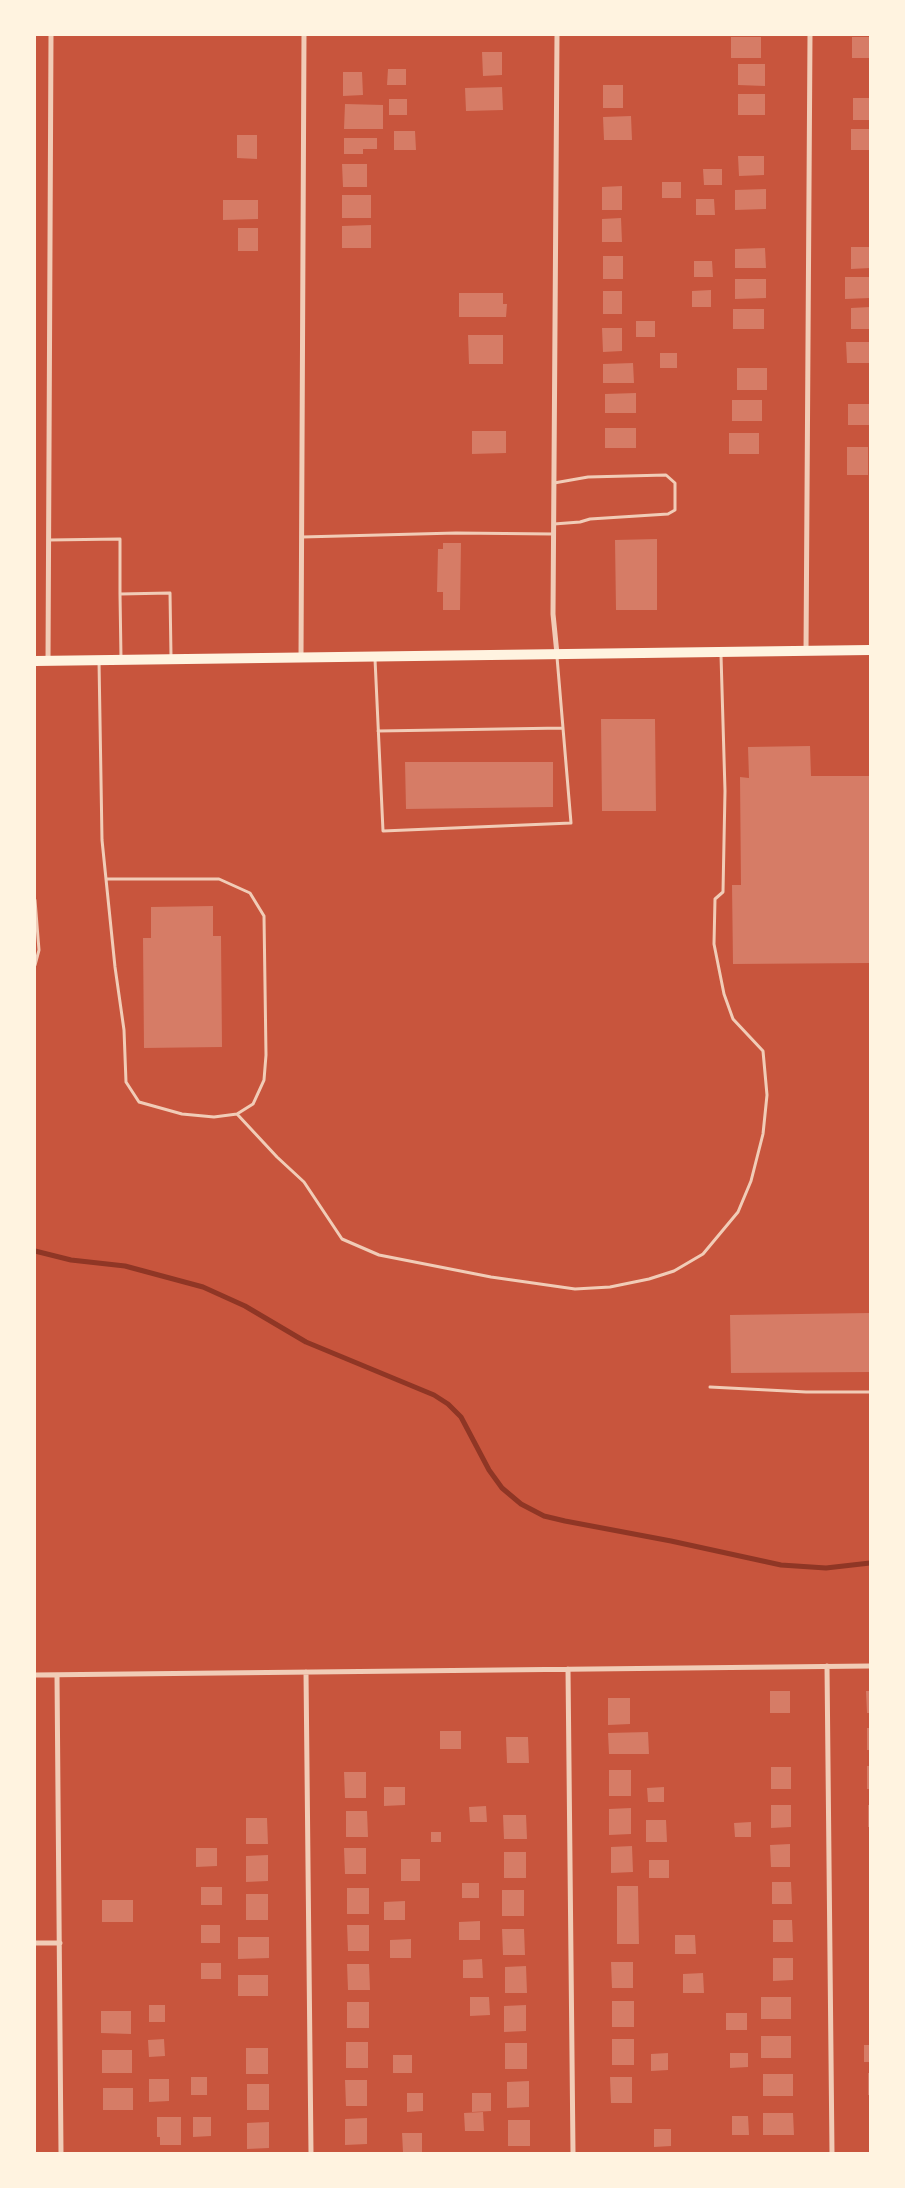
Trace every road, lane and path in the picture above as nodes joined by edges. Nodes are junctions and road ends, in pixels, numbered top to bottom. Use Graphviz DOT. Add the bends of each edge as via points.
graph roads {
  1 [pos="52,35"];
  2 [pos="304,35"];
  3 [pos="557,35"];
  4 [pos="810,35"];
  5 [pos="554,483"];
  6 [pos="553,524"];
  7 [pos="553,534"];
  8 [pos="302,537"];
  9 [pos="49,540"];
  10 [pos="120,594"];
  11 [pos="806,650"];
  12 [pos="870,650"];
  13 [pos="720,652"];
  14 [pos="557,654"];
  15 [pos="374,656"];
  16 [pos="301,657"];
  17 [pos="171,659"];
  18 [pos="98,660"];
  19 [pos="121,660"];
  20 [pos="35,661"];
  21 [pos="48,661"];
  22 [pos="563,728"];
  23 [pos="378,731"];
  24 [pos="106,879"];
  25 [pos="35,900"];
  26 [pos="35,965"];
  27 [pos="237,1114"];
  28 [pos="710,1387"];
  29 [pos="870,1392"];
  30 [pos="827,1666"];
  31 [pos="870,1666"];
  32 [pos="568,1670"];
  33 [pos="306,1672"];
  34 [pos="35,1675"];
  35 [pos="57,1675"];
  36 [pos="35,1943"];
  37 [pos="60,1943"];
  38 [pos="61,2153"];
  39 [pos="311,2153"];
  40 [pos="573,2153"];
  41 [pos="832,2153"];
  1 -- 9 [label="street"];
  2 -- 8 [label="street"];
  3 -- 5 [label="street"];
  4 -- 11 [label="street"];
  5 -- 6 [label="street"];
  5 -- 6 [label="lane" via="588,477 666,475 675,483 675,510 668,514"];
  6 -- 7 [label="street"];
  7 -- 8 [label="lane"];
  7 -- 14 [label="street" via="553,614"];
  8 -- 16 [label="street"];
  9 -- 10 [label="lane" via="120,540"];
  9 -- 21 [label="street"];
  10 -- 17 [label="lane" via="170,593"];
  10 -- 19 [label="lane"];
  11 -- 12 [label="main road"];
  11 -- 13 [label="main road"];
  13 -- 14 [label="main road"];
  13 -- 27 [label="lane" via="725,791 722,892 715,899 714,944 724,994 733,1019 763,1052 767,1095 763,1134 751,1180 738,1212 703,1254 674,1271 649,1279 610,1287 575,1289 491,1277 379,1255 342,1239 304,1182"];
  14 -- 15 [label="main road"];
  14 -- 22 [label="lane"];
  15 -- 16 [label="main road"];
  15 -- 23 [label="lane"];
  16 -- 17 [label="main road"];
  17 -- 19 [label="main road"];
  18 -- 19 [label="main road"];
  18 -- 21 [label="main road"];
  18 -- 24 [label="lane" via="102,840"];
  20 -- 21 [label="main road"];
  22 -- 23 [label="lane"];
  22 -- 23 [label="lane" via="571,823 383,831"];
  24 -- 27 [label="lane" via="124,1030 126,1082 139,1102 182,1114 214,1117"];
  24 -- 27 [label="lane" via="219,879 250,893 264,916 264,1080 253,1104"];
  25 -- 26 [label="lane" via="39,950"];
  28 -- 29 [label="lane"];
  30 -- 31 [label="street"];
  30 -- 32 [label="street"];
  30 -- 41 [label="street"];
  32 -- 33 [label="street"];
  32 -- 40 [label="street"];
  33 -- 35 [label="street"];
  33 -- 39 [label="street"];
  34 -- 35 [label="street"];
  35 -- 37 [label="street"];
  36 -- 37 [label="street"];
  37 -- 38 [label="street"];
}
